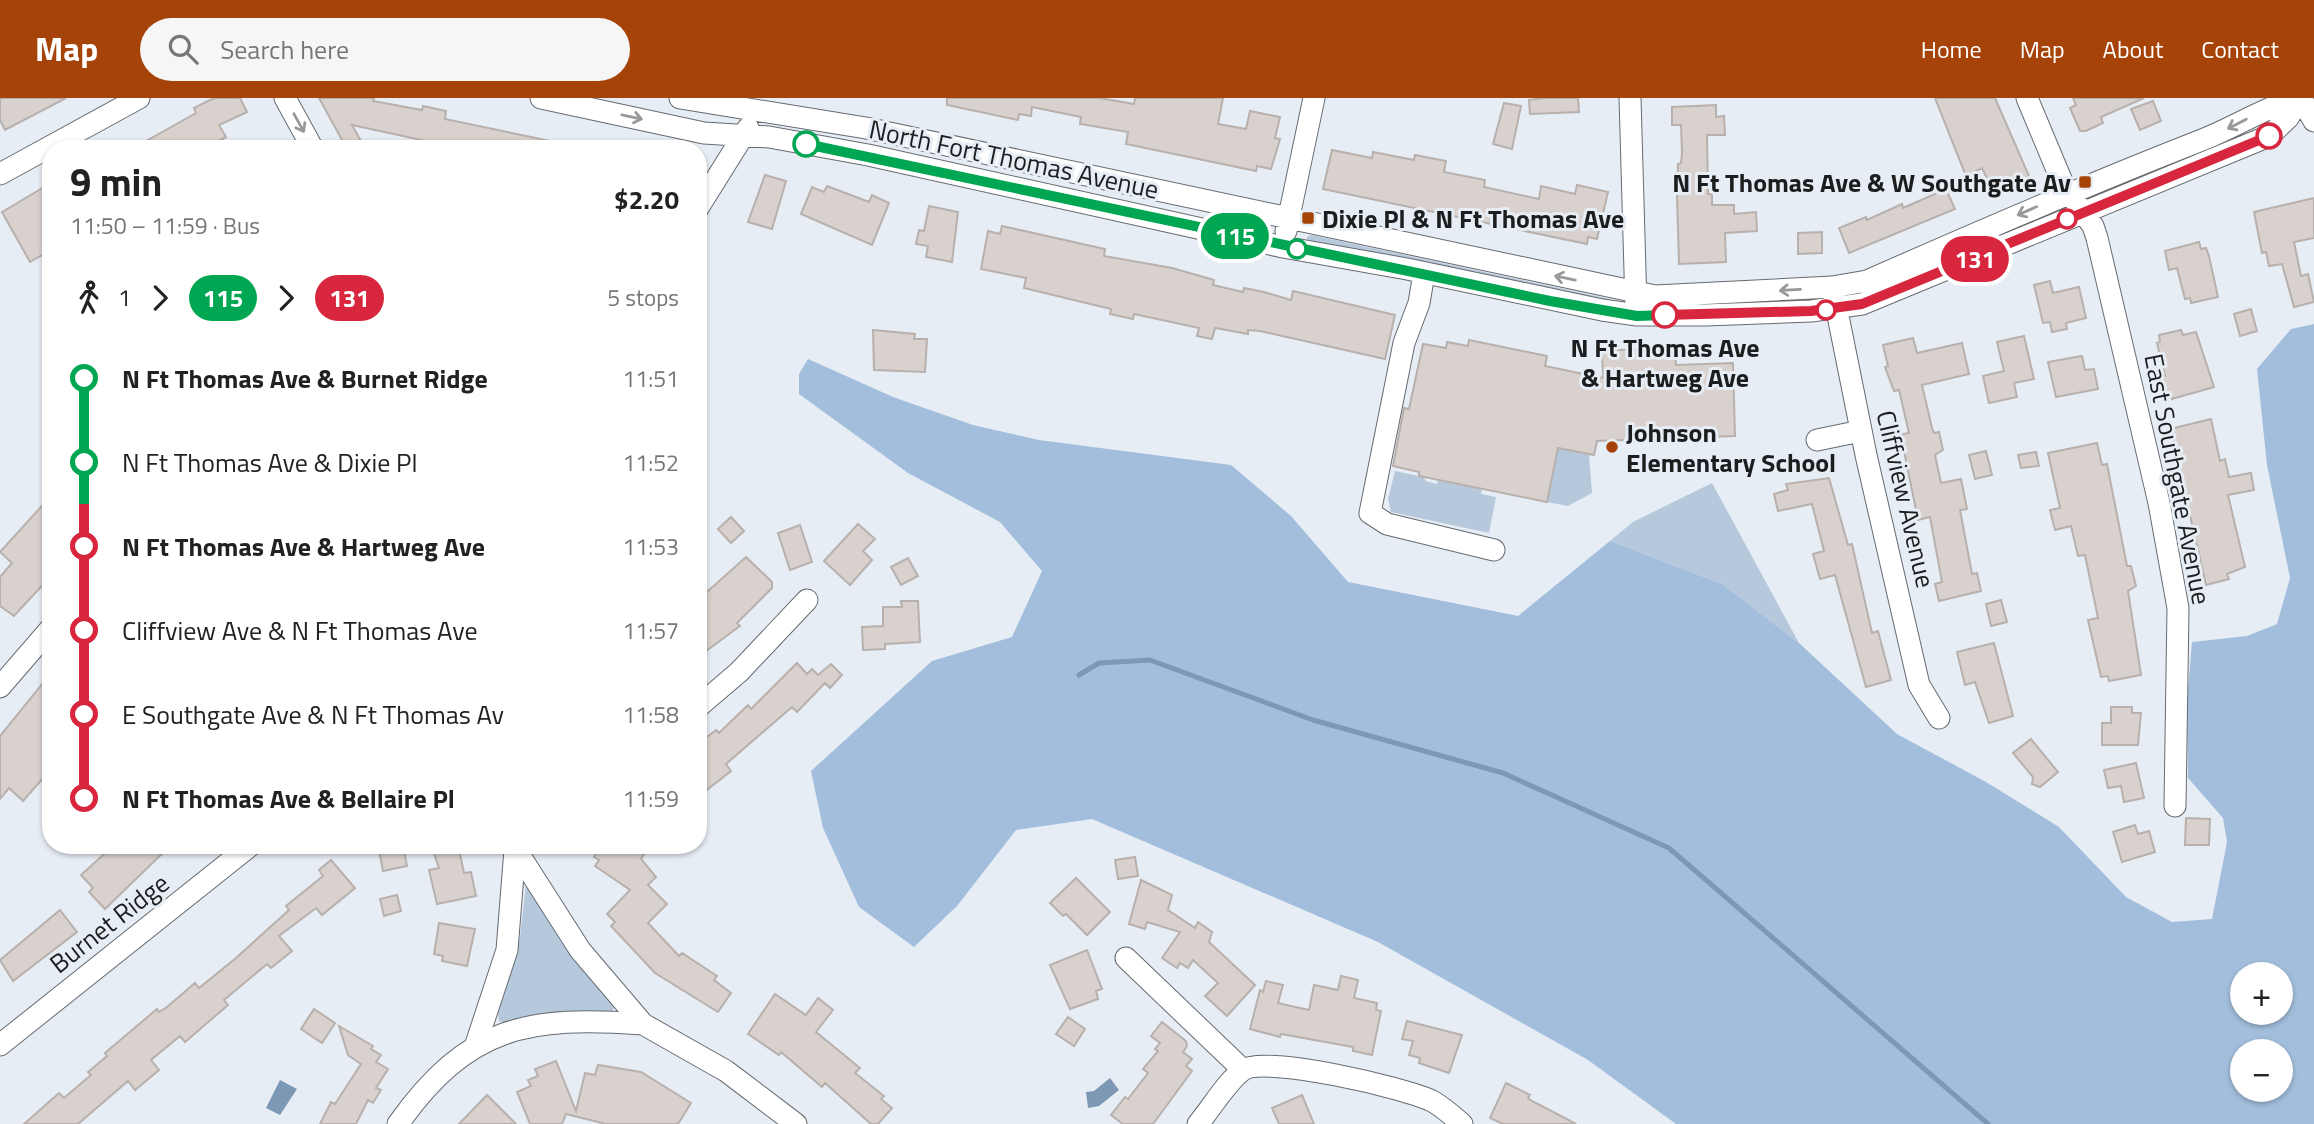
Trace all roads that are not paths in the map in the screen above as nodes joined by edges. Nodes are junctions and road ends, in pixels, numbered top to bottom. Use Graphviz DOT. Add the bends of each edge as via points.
graph roads {
  1 [pos="285,98"];
  2 [pos="541,98"];
  3 [pos="680,98"];
  4 [pos="1314,98"];
  5 [pos="1630,98"];
  6 [pos="2027,98"];
  7 [pos="2300,98"];
  8 [pos="126,101"];
  9 [pos="766,104"];
  10 [pos="2314,121"];
  11 [pos="742,136"];
  12 [pos="59,140"];
  13 [pos="308,140"];
  14 [pos="42,150"];
  15 [pos="0,174"];
  16 [pos="707,193"];
  17 [pos="2068,193"];
  18 [pos="2084,212"];
  19 [pos="1288,219"];
  20 [pos="1283,247"];
  21 [pos="1424,273"];
  22 [pos="1832,288"];
  23 [pos="1636,293"];
  24 [pos="1836,309"];
  25 [pos="1637,316"];
  26 [pos="1861,431"];
  27 [pos="1817,440"];
  28 [pos="1494,550"];
  29 [pos="807,600"];
  30 [pos="42,638"];
  31 [pos="0,687"];
  32 [pos="707,699"];
  33 [pos="1939,718"];
  34 [pos="2175,806"];
  35 [pos="240,854"];
  36 [pos="515,854"];
  37 [pos="520,854"];
  38 [pos="1126,958"];
  39 [pos="643,1024"];
  40 [pos="476,1044"];
  41 [pos="0,1045"];
  42 [pos="1242,1070"];
  43 [pos="398,1124"];
  44 [pos="796,1124"];
  45 [pos="1198,1124"];
  46 [pos="1462,1124"];
  1 -- 13 [label="street, one-way"];
  2 -- 11 [label="street, North Fort Thomas Avenue, one-way" via="704,133"];
  3 -- 9 [label="street, North Fort Thomas Avenue"];
  4 -- 19 [label="street"];
  5 -- 23 [label="street"];
  6 -- 17 [label="street, East Southgate Avenue"];
  7 -- 10 [label="street"];
  7 -- 17 [label="street, North Fort Thomas Avenue, one-way" via="2278,103 2216,135"];
  7 -- 18 [label="street, North Fort Thomas Avenue" via="2269,136"];
  8 -- 12 [label="street"];
  9 -- 11 [label="street"];
  9 -- 19 [label="street, North Fort Thomas Avenue"];
  11 -- 16 [label="street"];
  11 -- 20 [label="street, North Fort Thomas Avenue" via="868,155"];
  14 -- 15 [label="street"];
  17 -- 18 [label="street, East Southgate Avenue"];
  17 -- 22 [label="street, North Fort Thomas Avenue, one-way" via="1867,281"];
  18 -- 24 [label="street, North Fort Thomas Avenue" via="1895,293"];
  18 -- 34 [label="street, East Southgate Avenue" via="2101,251 2172,568 2178,608"];
  19 -- 20 [label="street"];
  23 -- 19 [label="street, North Fort Thomas Avenue, one-way"];
  20 -- 21 [label="street, North Fort Thomas Avenue"];
  21 -- 25 [label="street, North Fort Thomas Avenue"];
  21 -- 28 [label="street" via="1404,343 1370,513 1387,524"];
  22 -- 23 [label="street, North Fort Thomas Avenue, one-way"];
  22 -- 24 [label="street, Cliffview Avenue"];
  23 -- 25 [label="street"];
  24 -- 25 [label="street, North Fort Thomas Avenue"];
  24 -- 26 [label="street, Cliffview Avenue"];
  26 -- 27 [label="street"];
  26 -- 33 [label="street, Cliffview Avenue" via="1919,685"];
  29 -- 32 [label="street"];
  30 -- 31 [label="street"];
  35 -- 41 [label="street, Burnet Ridge"];
  36 -- 40 [label="street" via="507,950"];
  37 -- 39 [label="street" via="580,950"];
  38 -- 42 [label="street"];
  39 -- 40 [label="street" via="601,1019 550,1022 514,1029"];
  39 -- 44 [label="street" via="726,1071"];
  40 -- 43 [label="street" via="439,1075"];
  42 -- 45 [label="street"];
  42 -- 46 [label="street" via="1265,1064 1285,1066 1385,1086 1433,1101"];
}
